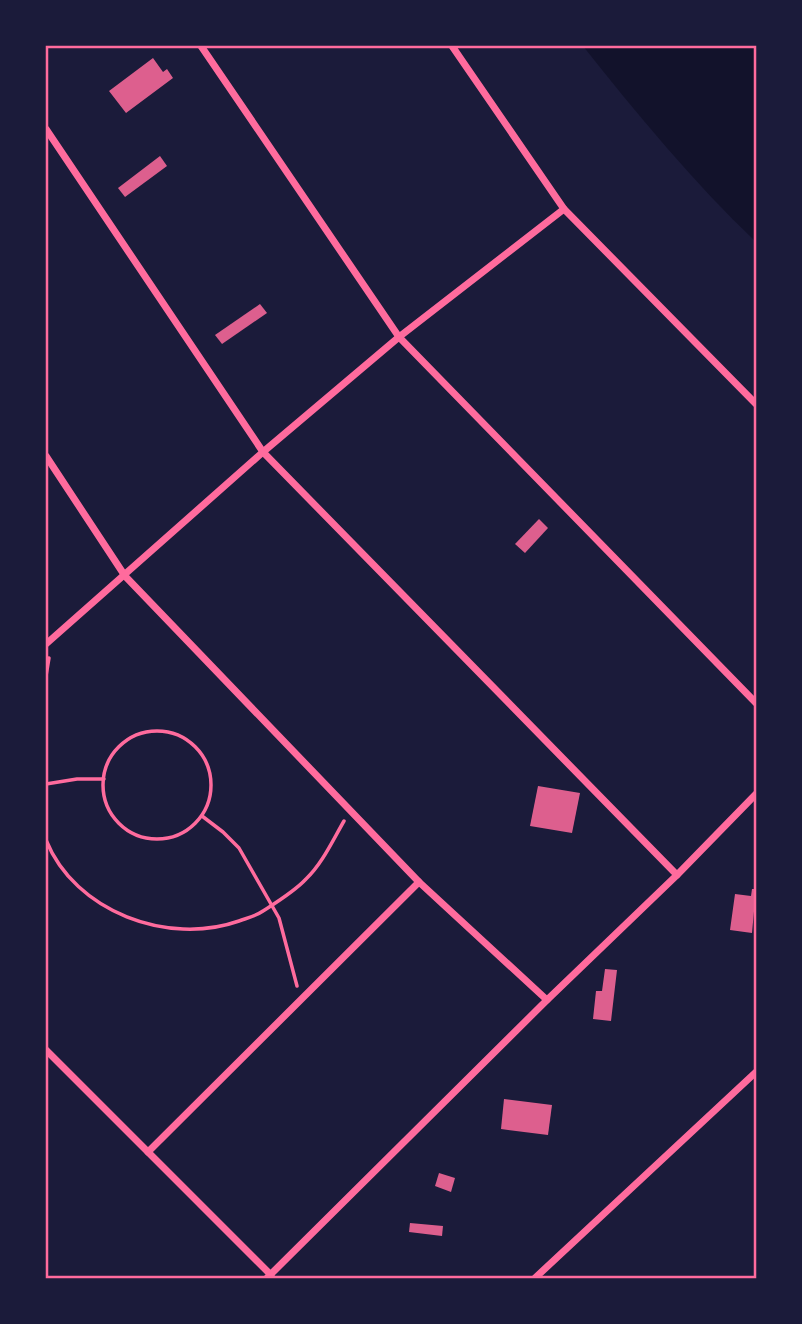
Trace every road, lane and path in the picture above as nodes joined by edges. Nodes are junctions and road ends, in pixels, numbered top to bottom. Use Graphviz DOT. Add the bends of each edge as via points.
graph roads {
  1 [pos="201,46"];
  2 [pos="452,46"];
  3 [pos="46,129"];
  4 [pos="564,209"];
  5 [pos="399,337"];
  6 [pos="757,404"];
  7 [pos="263,452"];
  8 [pos="46,456"];
  9 [pos="125,576"];
  10 [pos="46,644"];
  11 [pos="757,703"];
  12 [pos="104,779"];
  13 [pos="46,784"];
  14 [pos="757,794"];
  15 [pos="350,810"];
  16 [pos="202,816"];
  17 [pos="46,840"];
  18 [pos="677,875"];
  19 [pos="419,881"];
  20 [pos="272,905"];
  21 [pos="301,1000"];
  22 [pos="547,1000"];
  23 [pos="46,1050"];
  24 [pos="757,1072"];
  25 [pos="148,1152"];
  26 [pos="269,1277"];
  27 [pos="536,1279"];
  1 -- 5 [label="street"];
  2 -- 4 [label="street"];
  3 -- 7 [label="street"];
  4 -- 5 [label="street"];
  4 -- 6 [label="street"];
  5 -- 7 [label="street"];
  5 -- 11 [label="street"];
  7 -- 9 [label="street"];
  7 -- 18 [label="street"];
  8 -- 9 [label="street"];
  9 -- 10 [label="street"];
  9 -- 15 [label="street"];
  12 -- 13 [label="path"];
  12 -- 16 [label="path" via="108,808 131,834 166,839 182,834"];
  12 -- 16 [label="path" via="112,755 125,742 141,733 177,734 199,751 211,774 211,792"];
  14 -- 18 [label="street"];
  15 -- 19 [label="street"];
  15 -- 20 [label="path" via="307,879"];
  16 -- 20 [label="path" via="239,848"];
  17 -- 20 [label="path" via="75,883 113,912 160,928 216,929"];
  18 -- 22 [label="street"];
  19 -- 21 [label="street"];
  19 -- 22 [label="street"];
  20 -- 21 [label="path"];
  21 -- 25 [label="street"];
  22 -- 26 [label="street"];
  23 -- 25 [label="street"];
  24 -- 27 [label="street"];
  25 -- 26 [label="street"];
}
